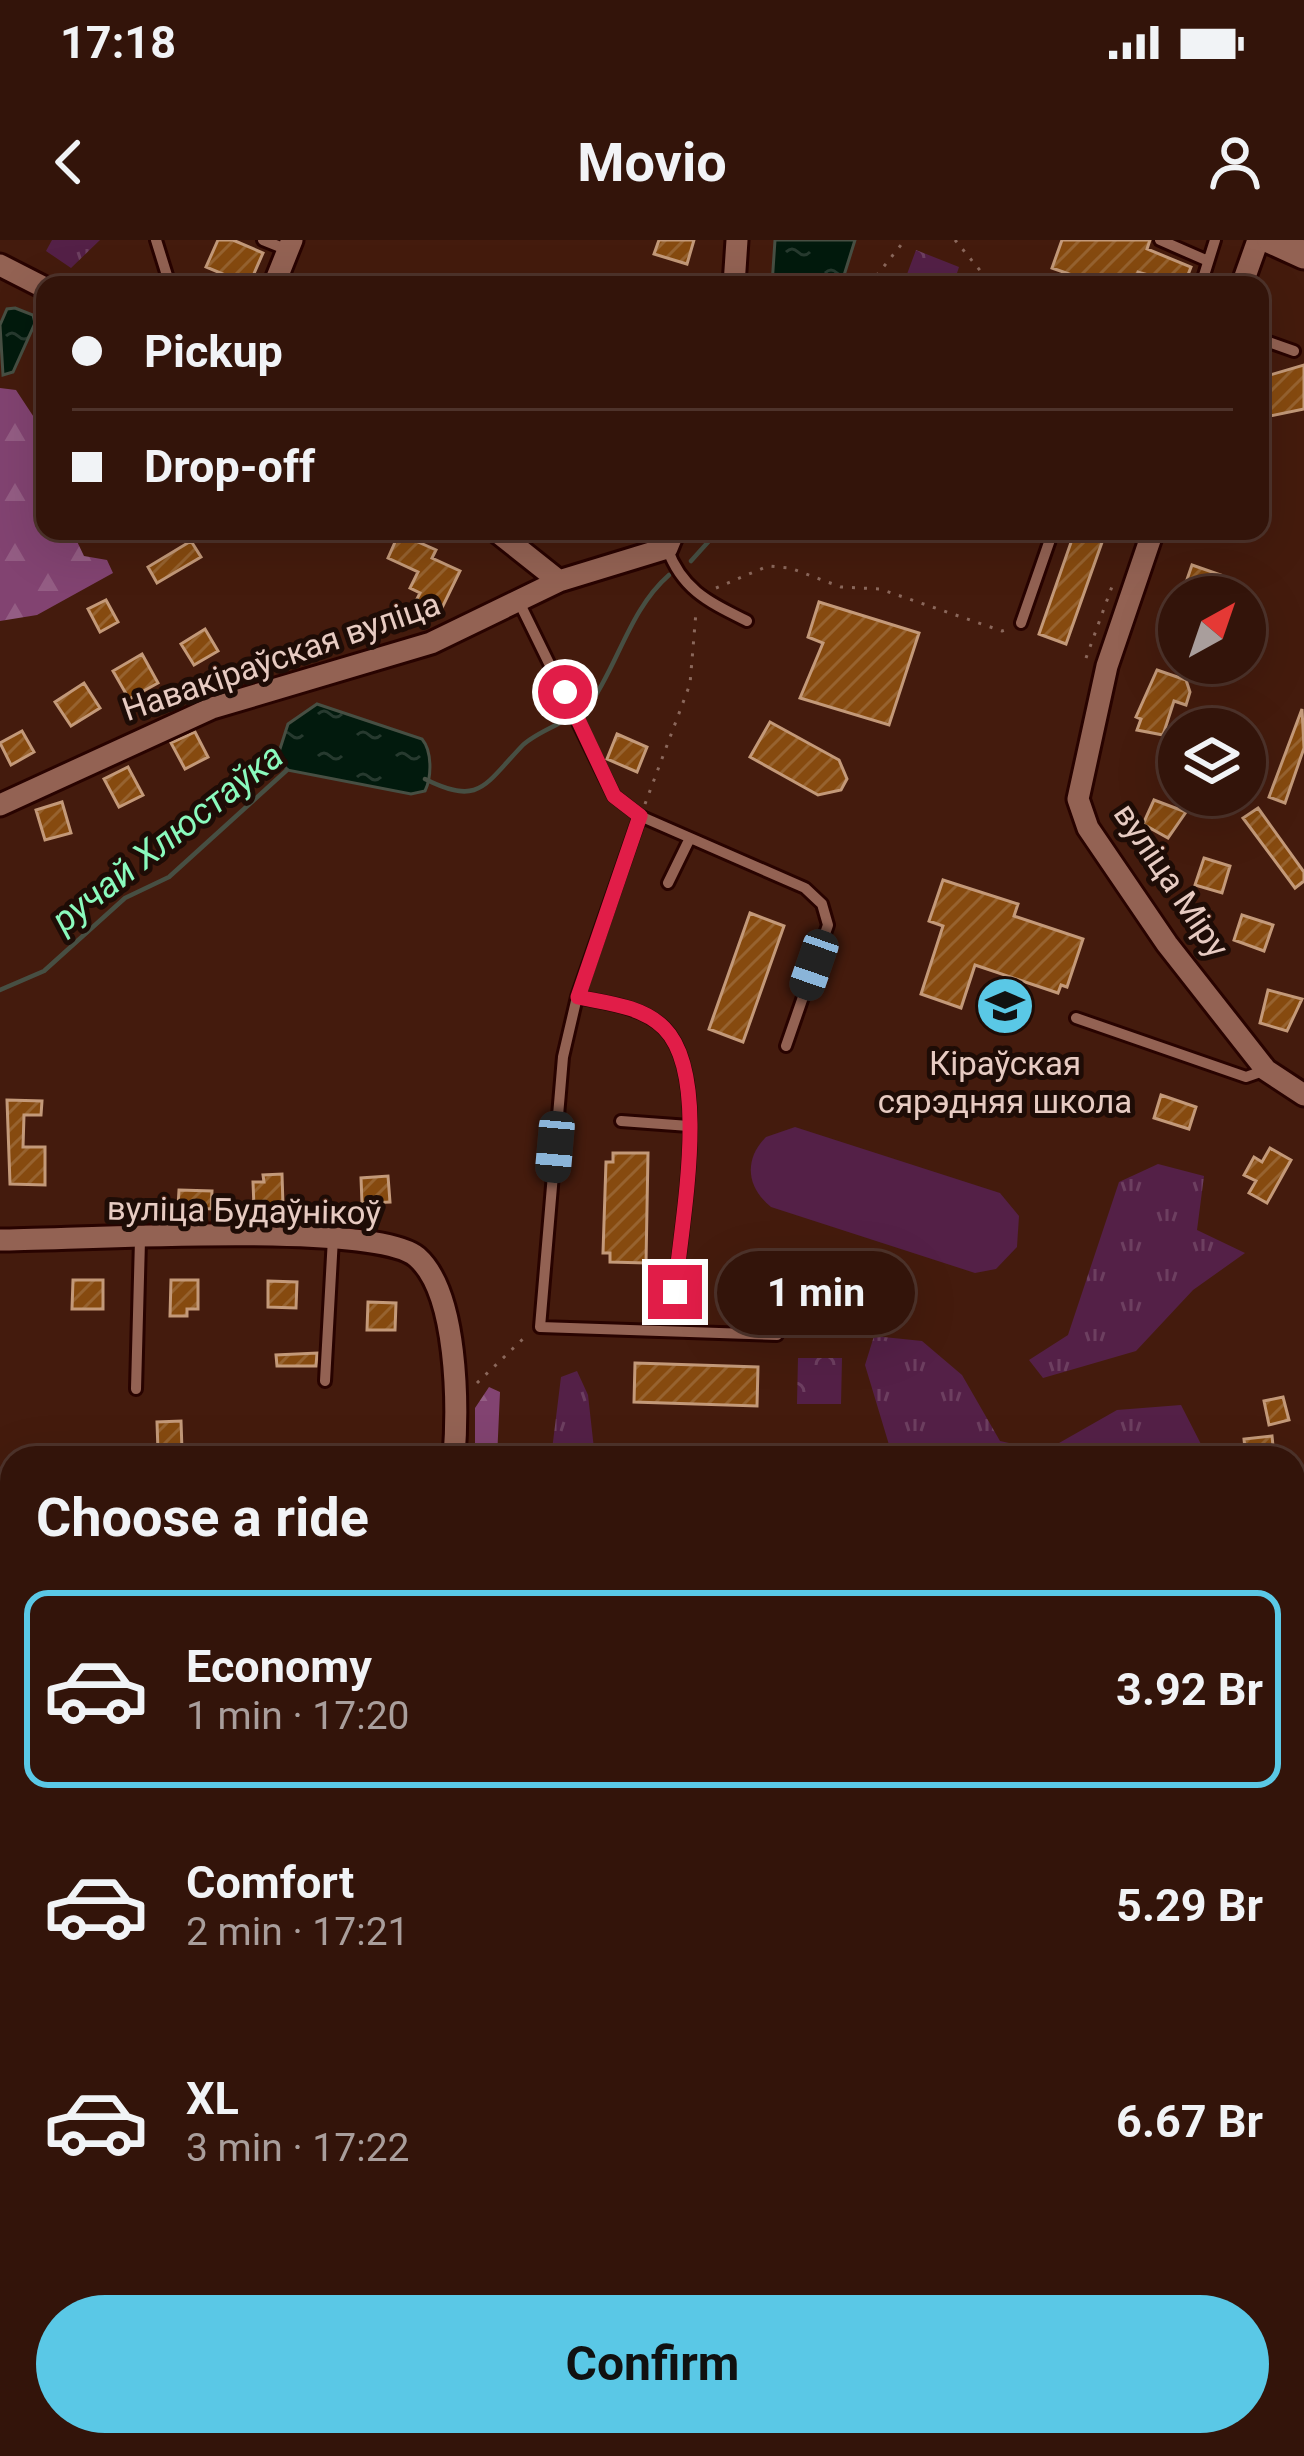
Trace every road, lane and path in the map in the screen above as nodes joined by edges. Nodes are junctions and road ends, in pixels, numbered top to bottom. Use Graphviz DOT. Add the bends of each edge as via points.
graph roads {
  1 [pos="156,240"];
  2 [pos="263,240"];
  3 [pos="737,240"];
  4 [pos="904,240"];
  5 [pos="955,240"];
  6 [pos="1160,240"];
  7 [pos="1215,240"];
  8 [pos="1258,240"];
  9 [pos="1271,240"];
  10 [pos="290,245"];
  11 [pos="1304,255"];
  12 [pos="1208,261"];
  13 [pos="0,266"];
  14 [pos="167,276"];
  15 [pos="278,276"];
  16 [pos="735,276"];
  17 [pos="876,276"];
  18 [pos="985,276"];
  19 [pos="1204,276"];
  20 [pos="1245,276"];
  21 [pos="36,284"];
  22 [pos="1269,342"];
  23 [pos="1294,351"];
  24 [pos="508,540"];
  25 [pos="667,540"];
  26 [pos="670,540"];
  27 [pos="1050,540"];
  28 [pos="1148,540"];
  29 [pos="1117,573"];
  30 [pos="560,581"];
  31 [pos="695,595"];
  32 [pos="520,604"];
  33 [pos="747,621"];
  34 [pos="1021,623"];
  35 [pos="1086,658"];
  36 [pos="0,805"];
  37 [pos="640,816"];
  38 [pos="690,838"];
  39 [pos="668,883"];
  40 [pos="578,997"];
  41 [pos="1076,1018"];
  42 [pos="786,1046"];
  43 [pos="1266,1070"];
  44 [pos="1304,1095"];
  45 [pos="621,1121"];
  46 [pos="689,1126"];
  47 [pos="333,1238"];
  48 [pos="0,1240"];
  49 [pos="140,1240"];
  50 [pos="675,1292"];
  51 [pos="540,1327"];
  52 [pos="777,1335"];
  53 [pos="325,1381"];
  54 [pos="136,1389"];
  55 [pos="453,1404"];
  56 [pos="454,1446"];
  1 -- 14 [label="lane"];
  2 -- 10 [label="lane"];
  3 -- 16 [label="street"];
  4 -- 17 [label="path"];
  5 -- 18 [label="path"];
  6 -- 12 [label="lane"];
  7 -- 12 [label="lane"];
  8 -- 20 [label="street"];
  9 -- 11 [label="street"];
  10 -- 15 [label="street"];
  12 -- 19 [label="lane"];
  13 -- 21 [label="street"];
  22 -- 23 [label="lane"];
  24 -- 30 [label="street"];
  25 -- 30 [label="street, Навакіраўская вуліца"];
  26 -- 31 [label="lane" via="675,571"];
  27 -- 34 [label="lane"];
  28 -- 43 [label="street, вуліца Міру" via="1107,666 1078,799 1088,828 1167,944"];
  29 -- 35 [label="path"];
  30 -- 32 [label="street, Навакіраўская вуліца"];
  31 -- 33 [label="lane"];
  31 -- 34 [label="path" via="768,566 880,589 1002,631"];
  31 -- 37 [label="path" via="691,684"];
  32 -- 36 [label="street, Навакіраўская вуліца" via="388,657 212,708"];
  32 -- 37 [label="lane" via="614,796"];
  37 -- 38 [label="lane"];
  37 -- 40 [label="lane"];
  38 -- 39 [label="lane"];
  38 -- 42 [label="lane" via="806,888 822,904 828,925"];
  40 -- 46 [label="lane" via="636,1010 665,1029 686,1068"];
  40 -- 51 [label="lane" via="562,1057"];
  41 -- 43 [label="lane" via="1246,1077"];
  43 -- 44 [label="street, вуліца Міру"];
  45 -- 46 [label="lane"];
  46 -- 50 [label="lane"];
  47 -- 49 [label="street, вуліца Будаўнікоў"];
  47 -- 53 [label="lane"];
  47 -- 55 [label="street, вуліца Будаўнікоў" via="393,1244 429,1271 446,1300"];
  48 -- 49 [label="street, вуліца Будаўнікоў"];
  49 -- 54 [label="lane"];
  51 -- 52 [label="lane"];
  51 -- 55 [label="path"];
  55 -- 56 [label="street, вуліца Будаўнікоў"];
}
